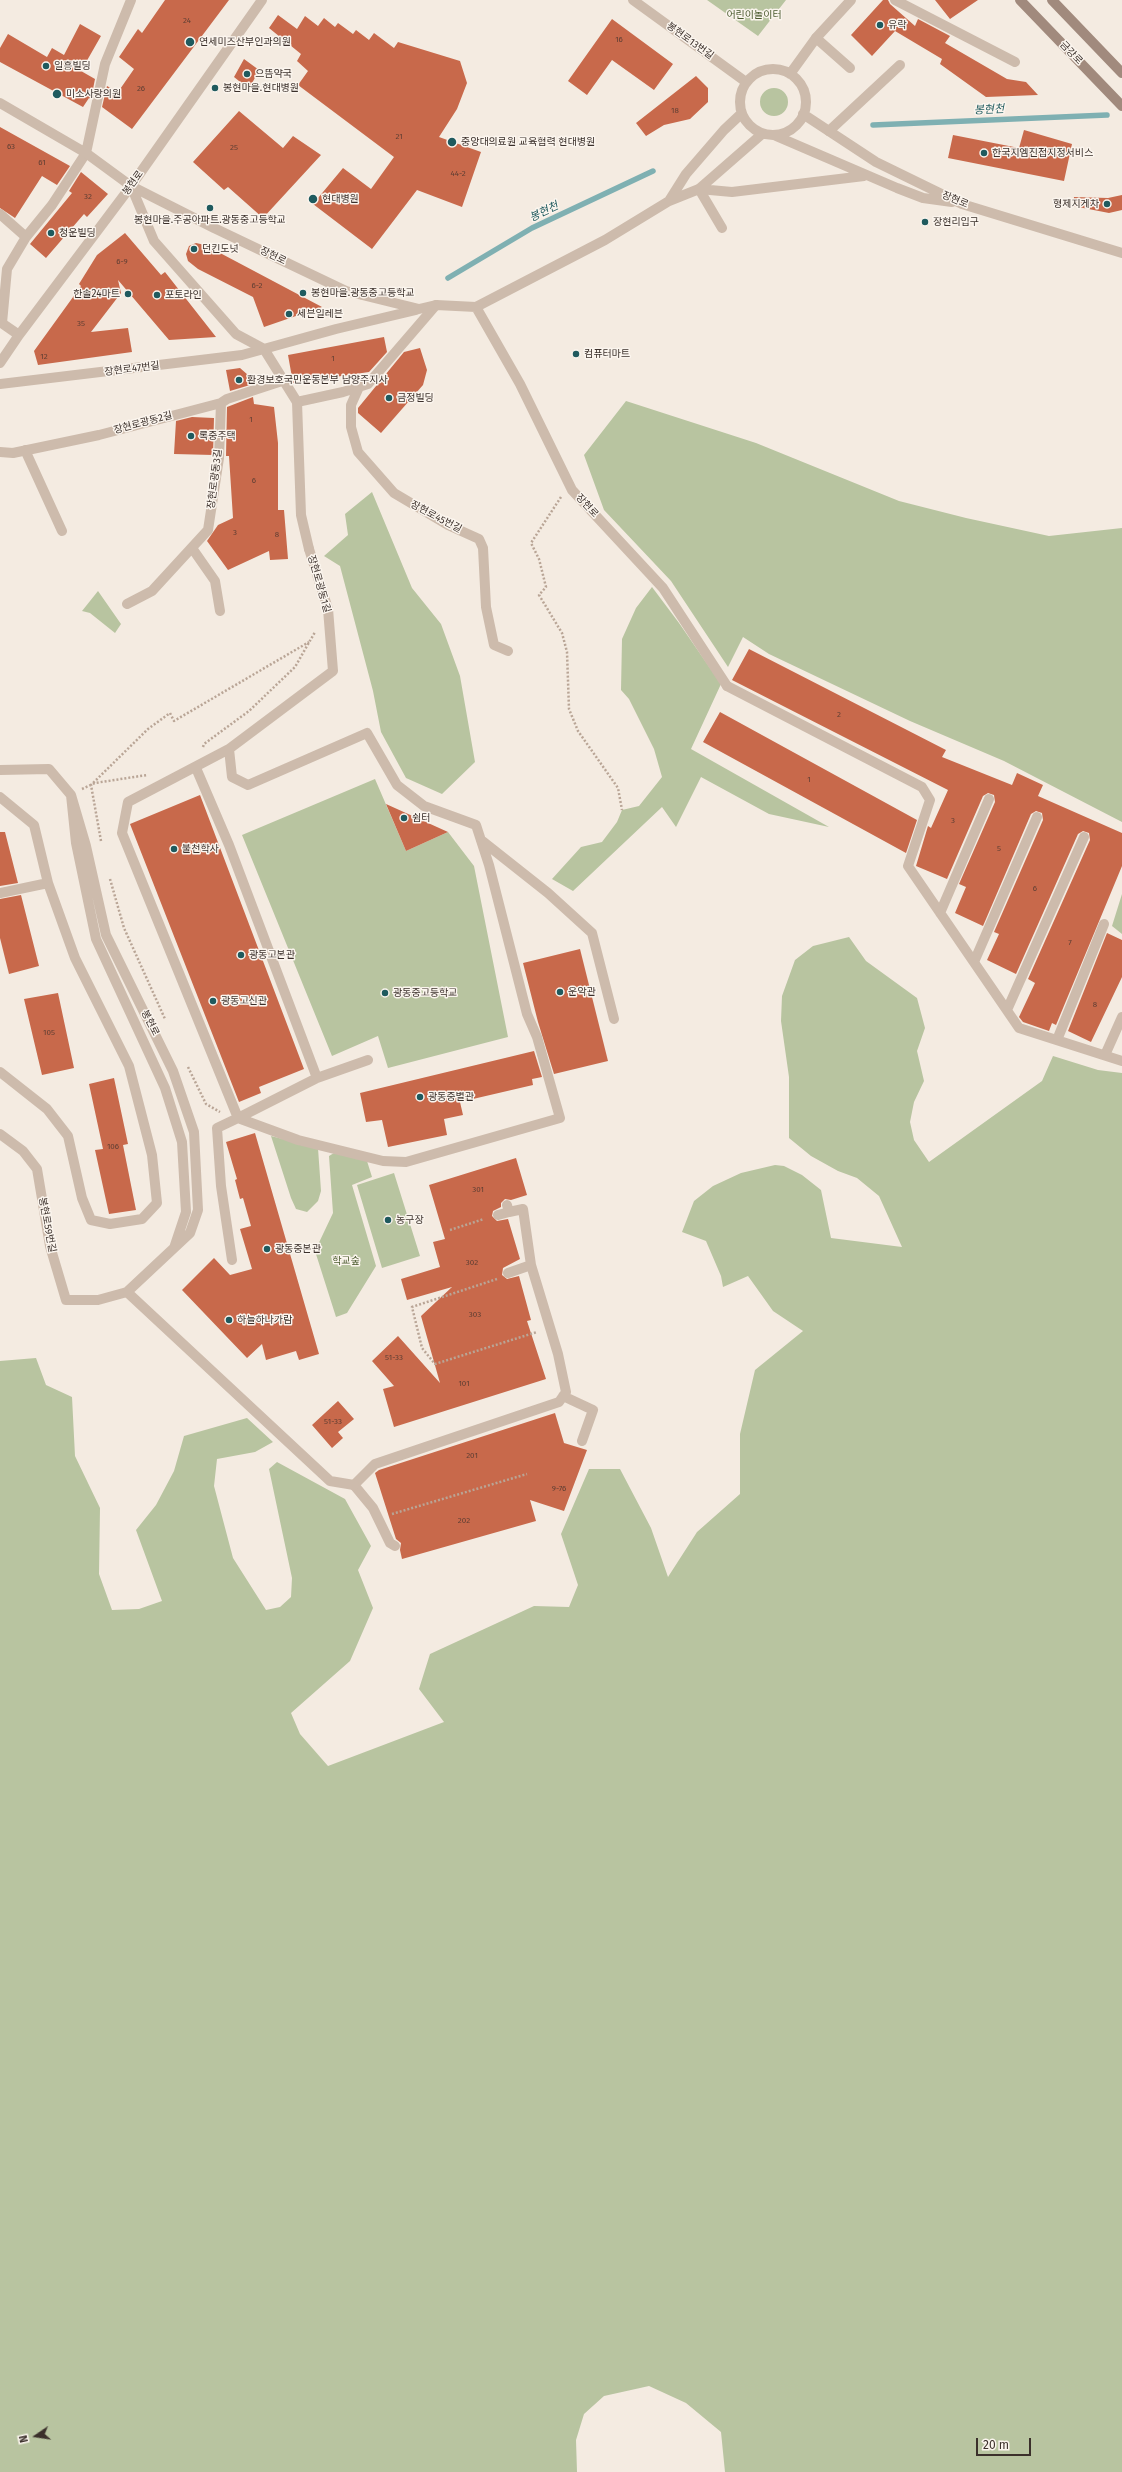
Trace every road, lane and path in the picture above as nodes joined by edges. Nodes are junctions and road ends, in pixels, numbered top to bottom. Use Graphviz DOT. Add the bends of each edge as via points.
graph roads {
  1 [pos="131,0"];
  2 [pos="262,0"];
  3 [pos="633,0"];
  4 [pos="852,0"];
  5 [pos="895,0"];
  6 [pos="1020,0"];
  7 [pos="1052,0"];
  8 [pos="816,38"];
  9 [pos="1015,62"];
  10 [pos="900,65"];
  11 [pos="850,68"];
  12 [pos="1122,73"];
  13 [pos="790,74"];
  14 [pos="746,82"];
  15 [pos="0,103"];
  16 [pos="1122,106"];
  17 [pos="741,114"];
  18 [pos="803,114"];
  19 [pos="829,131"];
  20 [pos="762,134"];
  21 [pos="776,136"];
  22 [pos="86,153"];
  23 [pos="865,176"];
  24 [pos="131,186"];
  25 [pos="699,189"];
  26 [pos="669,201"];
  27 [pos="962,204"];
  28 [pos="0,214"];
  29 [pos="722,228"];
  30 [pos="26,237"];
  31 [pos="1122,253"];
  32 [pos="436,306"];
  33 [pos="476,307"];
  34 [pos="419,310"];
  35 [pos="1,323"];
  36 [pos="19,335"];
  37 [pos="264,349"];
  38 [pos="0,363"];
  39 [pos="282,381"];
  40 [pos="0,384"];
  41 [pos="359,387"];
  42 [pos="297,402"];
  43 [pos="221,403"];
  44 [pos="24,450"];
  45 [pos="0,452"];
  46 [pos="570,485"];
  47 [pos="62,532"];
  48 [pos="192,548"];
  49 [pos="127,604"];
  50 [pos="328,609"];
  51 [pos="220,610"];
  52 [pos="309,642"];
  53 [pos="508,652"];
  54 [pos="229,750"];
  55 [pos="196,768"];
  56 [pos="0,770"];
  57 [pos="149,775"];
  58 [pos="91,785"];
  59 [pos="71,795"];
  60 [pos="0,797"];
  61 [pos="989,799"];
  62 [pos="622,810"];
  63 [pos="1037,817"];
  64 [pos="1084,837"];
  65 [pos="481,840"];
  66 [pos="101,843"];
  67 [pos="108,872"];
  68 [pos="48,883"];
  69 [pos="0,893"];
  70 [pos="940,913"];
  71 [pos="1104,924"];
  72 [pos="974,962"];
  73 [pos="1007,1010"];
  74 [pos="1122,1017"];
  75 [pos="614,1019"];
  76 [pos="166,1020"];
  77 [pos="1057,1040"];
  78 [pos="1105,1055"];
  79 [pos="368,1060"];
  80 [pos="1122,1061"];
  81 [pos="186,1062"];
  82 [pos="0,1072"];
  83 [pos="317,1078"];
  84 [pos="236,1119"];
  85 [pos="0,1134"];
  86 [pos="498,1215"];
  87 [pos="450,1230"];
  88 [pos="174,1248"];
  89 [pos="232,1260"];
  90 [pos="531,1265"];
  91 [pos="508,1273"];
  92 [pos="499,1278"];
  93 [pos="127,1292"];
  94 [pos="98,1300"];
  95 [pos="550,1328"];
  96 [pos="563,1396"];
  97 [pos="582,1441"];
  98 [pos="527,1474"];
  99 [pos="354,1485"];
  100 [pos="378,1518"];
  101 [pos="394,1546"];
  1 -- 22 [label="street" via="105,64"];
  2 -- 24 [label="street, 봉현로"];
  3 -- 14 [label="street, 봉현로13번길"];
  4 -- 8 [label="street"];
  5 -- 9 [label="street"];
  6 -- 16 [label="main road, 금강로"];
  7 -- 12 [label="main road"];
  8 -- 11 [label="street"];
  8 -- 13 [label="street"];
  10 -- 19 [label="street"];
  13 -- 14 [label="street" via="776,69 765,69"];
  13 -- 18 [label="street" via="802,87 806,97"];
  14 -- 17 [label="street" via="739,103"];
  15 -- 22 [label="street, 장현로"];
  17 -- 20 [label="street" via="747,124"];
  17 -- 26 [label="street" via="686,174"];
  18 -- 19 [label="street, 장현로"];
  18 -- 21 [label="street" via="796,127"];
  19 -- 27 [label="street, 장현로" via="876,162"];
  20 -- 21 [label="street"];
  20 -- 25 [label="street"];
  21 -- 23 [label="street"];
  22 -- 24 [label="street, 장현로"];
  22 -- 30 [label="street" via="52,205"];
  23 -- 25 [label="street" via="732,192"];
  23 -- 27 [label="street" via="923,198"];
  24 -- 34 [label="street, 장현로" via="346,291"];
  24 -- 36 [label="street, 봉현로"];
  24 -- 37 [label="street" via="154,241 236,334"];
  25 -- 26 [label="street, 장현로"];
  25 -- 29 [label="street"];
  26 -- 33 [label="street, 장현로" via="605,240"];
  27 -- 31 [label="street, 장현로"];
  28 -- 30 [label="street"];
  30 -- 35 [label="street" via="7,269"];
  32 -- 33 [label="street, 장현로"];
  32 -- 34 [label="street, 장현로"];
  32 -- 41 [label="street" via="368,384"];
  33 -- 46 [label="street, 장현로" via="520,384"];
  34 -- 37 [label="street, 장현로47번길"];
  35 -- 36 [label="street"];
  36 -- 38 [label="street, 봉현로"];
  37 -- 39 [label="street"];
  37 -- 40 [label="street, 장현로47번길" via="242,356"];
  39 -- 42 [label="street"];
  39 -- 43 [label="street, 장현로광동2길"];
  41 -- 42 [label="street"];
  41 -- 53 [label="street, 장현로45번길" via="351,405 351,427 358,452 394,493 448,525 479,539 483,548 486,607 494,645"];
  42 -- 50 [label="street, 장현로광동1길" via="301,515"];
  43 -- 44 [label="street, 장현로광동2길" via="99,435"];
  43 -- 48 [label="street, 장현로광동3길" via="218,458 208,530"];
  44 -- 45 [label="street, 장현로광동2길"];
  44 -- 47 [label="street"];
  46 -- 62 [label="path" via="542,522 531,543 539,559 546,587 539,595 562,633 567,652 569,709 578,731 618,788"];
  46 -- 70 [label="street, 장현로" via="664,588 727,686 922,788 930,800 908,866"];
  48 -- 49 [label="street, 장현로광동3길" via="152,591"];
  48 -- 51 [label="street" via="215,581"];
  50 -- 52 [label="path"];
  50 -- 54 [label="street, 장현로광동1길" via="333,671"];
  52 -- 55 [label="path" via="295,667 249,711 204,744"];
  52 -- 58 [label="path" via="174,721 170,713 148,728"];
  54 -- 55 [label="street"];
  54 -- 65 [label="street" via="232,777 248,784 367,733 397,784 424,806 476,824"];
  55 -- 83 [label="street" via="229,845"];
  55 -- 84 [label="street" via="128,802 122,833"];
  56 -- 59 [label="street, 봉현로" via="49,769"];
  57 -- 58 [label="path"];
  58 -- 59 [label="path"];
  58 -- 66 [label="path"];
  59 -- 88 [label="street, 봉현로" via="76,843 96,939 165,1088 182,1142 186,1212"];
  59 -- 88 [label="street, 봉현로" via="86,846 106,935 173,1071 194,1132 198,1210 190,1233"];
  60 -- 68 [label="street" via="34,825"];
  61 -- 70 [label="street"];
  63 -- 72 [label="street"];
  64 -- 73 [label="street"];
  65 -- 75 [label="street" via="548,893 592,934"];
  65 -- 84 [label="street" via="490,865 527,1014 537,1037 560,1118 406,1162 383,1161 298,1140"];
  67 -- 76 [label="path" via="124,928"];
  68 -- 69 [label="street"];
  68 -- 82 [label="street" via="75,958 129,1066 152,1155 156,1202 142,1219 110,1224 91,1220 82,1198 68,1136 47,1110"];
  70 -- 72 [label="street"];
  71 -- 77 [label="street"];
  72 -- 73 [label="street"];
  73 -- 77 [label="street" via="1019,1028"];
  74 -- 78 [label="street"];
  77 -- 78 [label="street"];
  78 -- 80 [label="street"];
  79 -- 83 [label="street"];
  81 -- 84 [label="path" via="206,1104"];
  83 -- 84 [label="street"];
  84 -- 89 [label="street" via="217,1128 221,1186"];
  85 -- 94 [label="street, 봉현로59번길" via="23,1151 37,1170 50,1246 66,1300"];
  86 -- 87 [label="path"];
  86 -- 90 [label="street" via="508,1209 523,1209"];
  88 -- 93 [label="street, 봉현로"];
  90 -- 91 [label="street"];
  90 -- 95 [label="street"];
  92 -- 95 [label="path" via="412,1307 422,1348 435,1364"];
  93 -- 94 [label="street, 봉현로"];
  93 -- 99 [label="street" via="330,1481"];
  95 -- 96 [label="street" via="566,1392"];
  96 -- 97 [label="street" via="593,1410"];
  96 -- 99 [label="street" via="559,1402 515,1420 375,1464"];
  98 -- 100 [label="path"];
  99 -- 100 [label="street"];
  100 -- 101 [label="street"];
}
